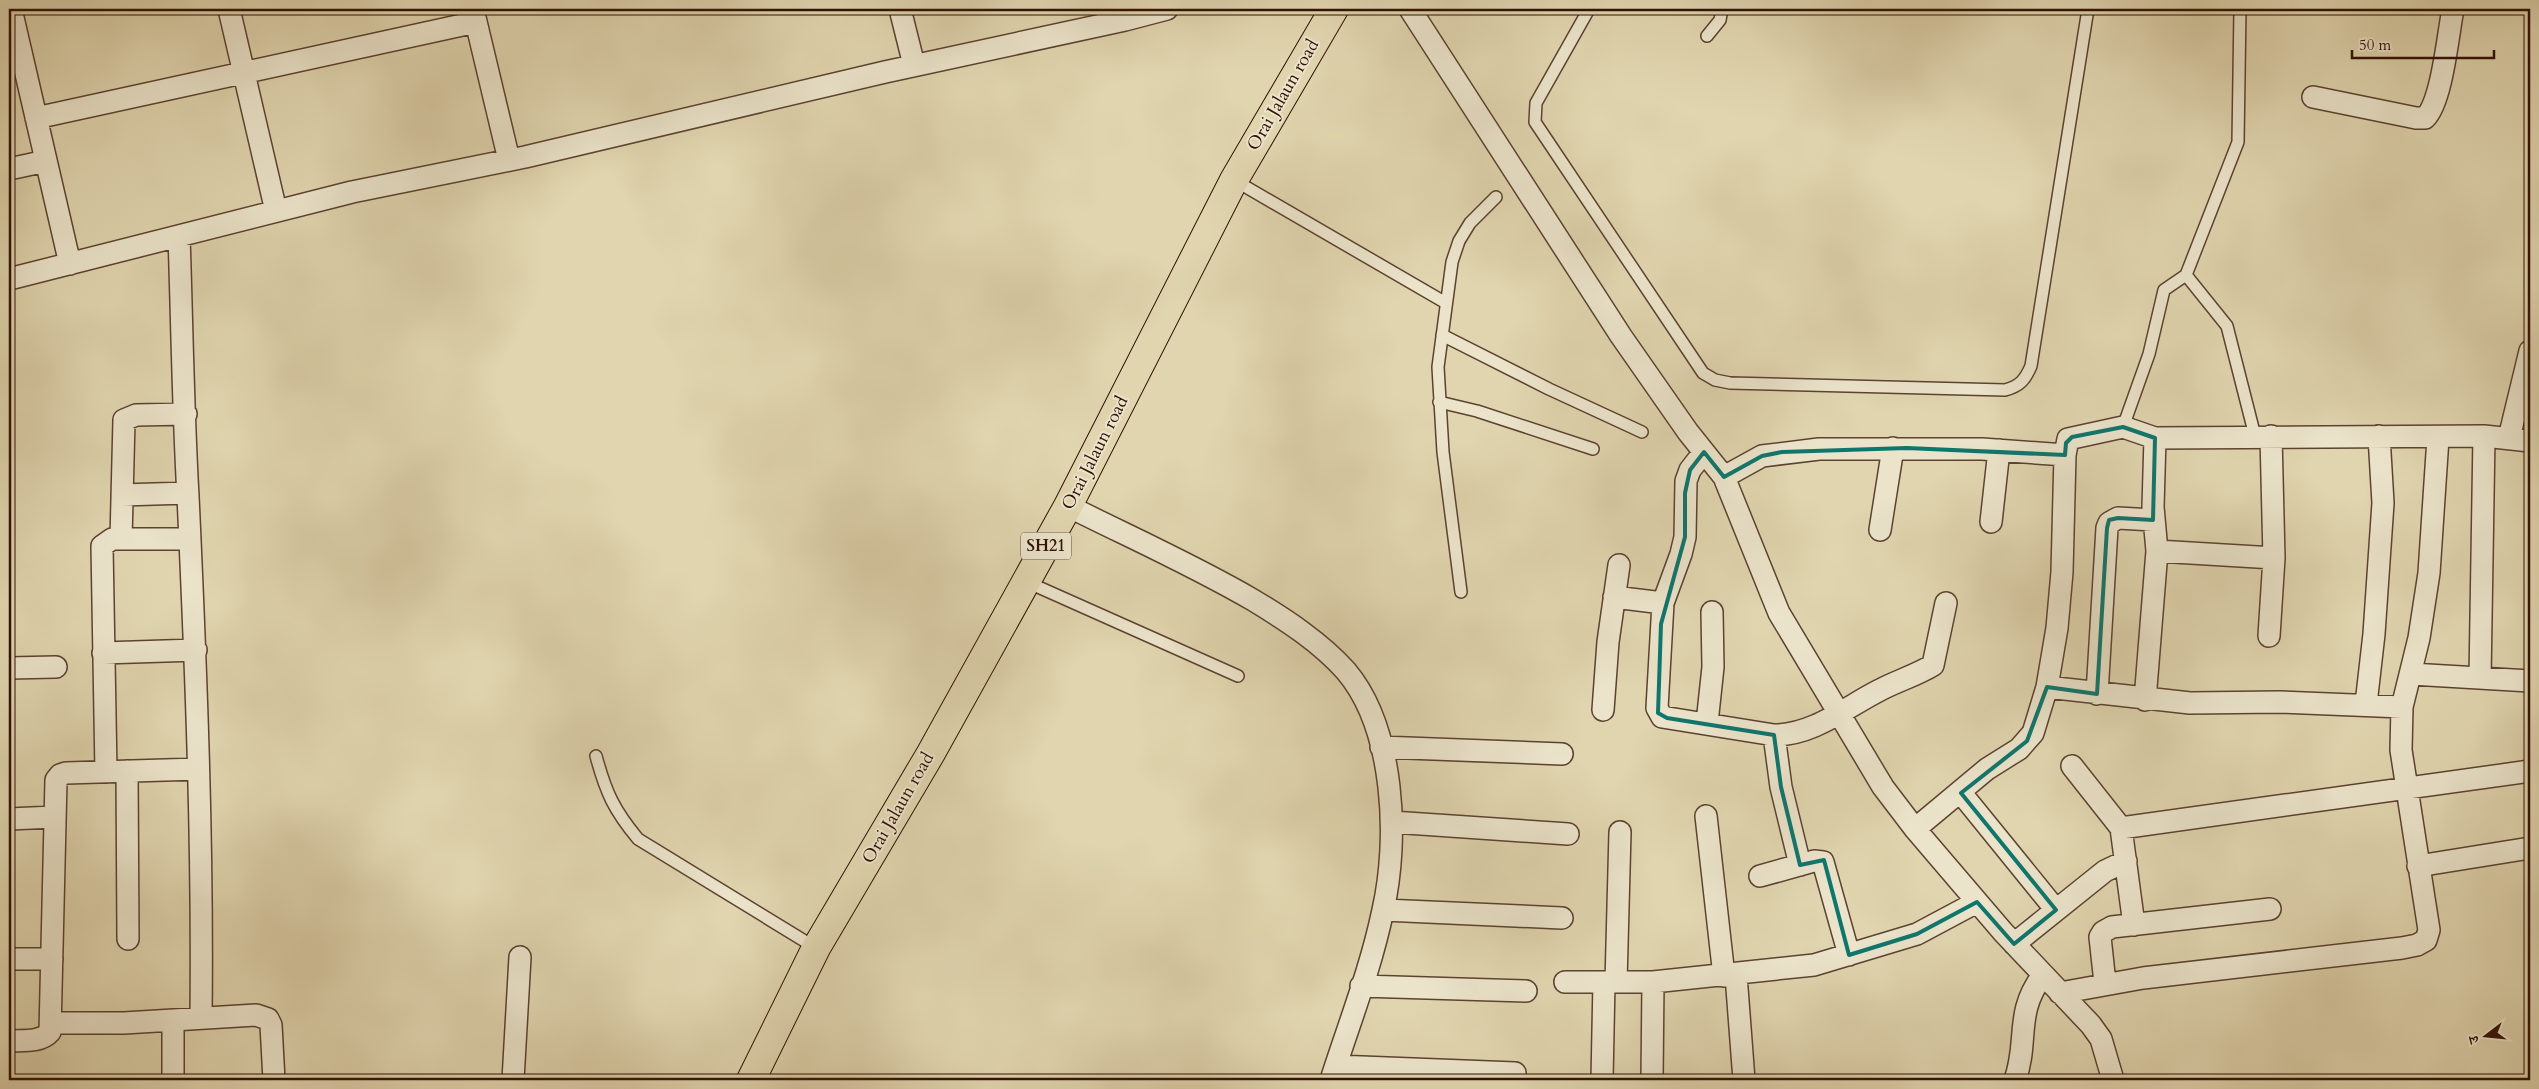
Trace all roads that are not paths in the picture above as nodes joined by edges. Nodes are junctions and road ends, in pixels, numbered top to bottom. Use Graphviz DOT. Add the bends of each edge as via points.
graph roads {
  1 [pos="11,9"];
  2 [pos="229,9"];
  3 [pos="900,9"];
  4 [pos="1167,9"];
  5 [pos="1334,9"];
  6 [pos="1410,9"];
  7 [pos="1589,9"];
  8 [pos="1722,9"];
  9 [pos="2088,9"];
  10 [pos="2240,9"];
  11 [pos="2453,9"];
  12 [pos="474,16"];
  13 [pos="1707,36"];
  14 [pos="914,65"];
  15 [pos="243,71"];
  16 [pos="2313,97"];
  17 [pos="36,118"];
  18 [pos="509,160"];
  19 [pos="46,161"];
  20 [pos="9,169"];
  21 [pos="1234,180"];
  22 [pos="1496,197"];
  23 [pos="276,211"];
  24 [pos="179,236"];
  25 [pos="70,264"];
  26 [pos="2186,275"];
  27 [pos="9,279"];
  28 [pos="1446,303"];
  29 [pos="1442,335"];
  30 [pos="2530,351"];
  31 [pos="1439,402"];
  32 [pos="186,414"];
  33 [pos="2123,427"];
  34 [pos="1642,432"];
  35 [pos="2263,436"];
  36 [pos="2379,436"];
  37 [pos="2484,436"];
  38 [pos="2156,438"];
  39 [pos="2438,438"];
  40 [pos="2509,438"];
  41 [pos="2530,441"];
  42 [pos="1893,448"];
  43 [pos="1593,449"];
  44 [pos="1999,450"];
  45 [pos="1704,452"];
  46 [pos="2065,456"];
  47 [pos="1724,477"];
  48 [pos="187,494"];
  49 [pos="122,495"];
  50 [pos="1068,506"];
  51 [pos="2153,520"];
  52 [pos="1991,522"];
  53 [pos="1880,530"];
  54 [pos="121,539"];
  55 [pos="190,539"];
  56 [pos="2158,551"];
  57 [pos="2274,558"];
  58 [pos="1619,566"];
  59 [pos="1027,582"];
  60 [pos="1461,592"];
  61 [pos="1614,597"];
  62 [pos="1664,603"];
  63 [pos="1946,603"];
  64 [pos="1712,612"];
  65 [pos="2268,636"];
  66 [pos="196,650"];
  67 [pos="103,654"];
  68 [pos="56,667"];
  69 [pos="9,668"];
  70 [pos="2411,674"];
  71 [pos="1238,676"];
  72 [pos="2480,678"];
  73 [pos="2530,681"];
  74 [pos="2047,687"];
  75 [pos="2097,694"];
  76 [pos="2145,700"];
  77 [pos="2366,704"];
  78 [pos="2402,707"];
  79 [pos="1603,710"];
  80 [pos="1838,714"];
  81 [pos="1706,723"];
  82 [pos="1774,735"];
  83 [pos="1381,747"];
  84 [pos="1562,754"];
  85 [pos="596,756"];
  86 [pos="2072,766"];
  87 [pos="198,770"];
  88 [pos="116,771"];
  89 [pos="2530,771"];
  90 [pos="2406,787"];
  91 [pos="1960,793"];
  92 [pos="1706,816"];
  93 [pos="54,817"];
  94 [pos="9,819"];
  95 [pos="1392,822"];
  96 [pos="2121,828"];
  97 [pos="1914,829"];
  98 [pos="1620,832"];
  99 [pos="1568,834"];
  100 [pos="2530,848"];
  101 [pos="2126,861"];
  102 [pos="1800,865"];
  103 [pos="2418,866"];
  104 [pos="1760,876"];
  105 [pos="1977,902"];
  106 [pos="2270,909"];
  107 [pos="1384,910"];
  108 [pos="2056,910"];
  109 [pos="1562,918"];
  110 [pos="2134,924"];
  111 [pos="128,939"];
  112 [pos="2014,944"];
  113 [pos="816,948"];
  114 [pos="1849,955"];
  115 [pos="520,957"];
  116 [pos="9,959"];
  117 [pos="52,959"];
  118 [pos="1730,975"];
  119 [pos="2044,975"];
  120 [pos="1564,982"];
  121 [pos="1610,982"];
  122 [pos="1653,982"];
  123 [pos="2106,984"];
  124 [pos="1361,986"];
  125 [pos="1526,991"];
  126 [pos="2060,993"];
  127 [pos="201,1018"];
  128 [pos="174,1020"];
  129 [pos="52,1023"];
  130 [pos="9,1041"];
  131 [pos="1334,1073"];
  132 [pos="1515,1073"];
  133 [pos="173,1080"];
  134 [pos="274,1080"];
  135 [pos="513,1080"];
  136 [pos="751,1080"];
  137 [pos="1602,1080"];
  138 [pos="1652,1080"];
  139 [pos="1744,1080"];
  140 [pos="2015,1080"];
  141 [pos="2113,1080"];
  1 -- 17 [label="street"];
  2 -- 15 [label="street"];
  3 -- 14 [label="street"];
  4 -- 14 [label="street"];
  5 -- 21 [label="main road, Orai Jalaun road / SH21"];
  6 -- 45 [label="street" via="1616,328"];
  7 -- 9 [label="lane" via="1536,103 1535,122 1703,372 1715,380 1730,383 2005,390 2018,386 2031,366"];
  8 -- 13 [label="lane" via="1720,20"];
  10 -- 26 [label="lane" via="2238,142"];
  11 -- 16 [label="street" via="2436,99 2425,118"];
  12 -- 15 [label="street"];
  12 -- 18 [label="street"];
  14 -- 18 [label="street"];
  15 -- 17 [label="street"];
  15 -- 23 [label="street"];
  17 -- 19 [label="street"];
  18 -- 23 [label="street"];
  19 -- 20 [label="street"];
  19 -- 25 [label="street"];
  21 -- 28 [label="lane"];
  21 -- 50 [label="main road, Orai Jalaun road / SH21"];
  22 -- 28 [label="lane" via="1470,223 1459,241 1452,262"];
  23 -- 24 [label="street"];
  24 -- 25 [label="street"];
  24 -- 32 [label="street"];
  25 -- 27 [label="street"];
  26 -- 33 [label="lane" via="2164,290 2150,354"];
  26 -- 35 [label="lane" via="2227,326"];
  28 -- 29 [label="lane"];
  29 -- 31 [label="lane" via="1438,367"];
  29 -- 34 [label="lane"];
  30 -- 40 [label="street"];
  31 -- 43 [label="lane"];
  31 -- 60 [label="lane" via="1442,452"];
  32 -- 48 [label="street"];
  32 -- 49 [label="street" via="136,414 124,420"];
  33 -- 38 [label="street"];
  33 -- 46 [label="street" via="2072,437 2066,443"];
  35 -- 36 [label="street"];
  35 -- 38 [label="street"];
  35 -- 57 [label="street"];
  36 -- 39 [label="street"];
  36 -- 77 [label="street" via="2382,511"];
  37 -- 39 [label="street"];
  37 -- 40 [label="street"];
  37 -- 72 [label="street"];
  38 -- 51 [label="street"];
  39 -- 70 [label="street" via="2429,573"];
  40 -- 41 [label="street"];
  42 -- 44 [label="street"];
  42 -- 47 [label="street" via="1782,452 1762,456"];
  42 -- 53 [label="street"];
  44 -- 46 [label="street"];
  44 -- 52 [label="street"];
  45 -- 47 [label="street"];
  45 -- 62 [label="street" via="1686,481 1685,537"];
  46 -- 74 [label="street" via="2062,572"];
  47 -- 80 [label="street" via="1779,613"];
  48 -- 49 [label="street"];
  48 -- 55 [label="street"];
  49 -- 54 [label="street"];
  50 -- 59 [label="main road, Orai Jalaun road / SH21"];
  50 -- 83 [label="street" via="1214,577 1321,646 1347,672 1367,706"];
  51 -- 56 [label="street"];
  51 -- 75 [label="street" via="2118,518 2108,523"];
  54 -- 55 [label="street"];
  54 -- 67 [label="street" via="106,542 101,551"];
  55 -- 66 [label="street"];
  56 -- 57 [label="street"];
  56 -- 76 [label="street"];
  57 -- 65 [label="street"];
  58 -- 61 [label="street"];
  59 -- 71 [label="lane"];
  59 -- 113 [label="main road, Orai Jalaun road / SH21"];
  61 -- 62 [label="street"];
  61 -- 79 [label="street"];
  62 -- 81 [label="street" via="1656,708 1667,718"];
  63 -- 80 [label="street" via="1933,665"];
  64 -- 81 [label="street" via="1713,667"];
  66 -- 67 [label="street"];
  66 -- 87 [label="street"];
  67 -- 88 [label="street"];
  68 -- 69 [label="street"];
  70 -- 72 [label="street"];
  70 -- 78 [label="street"];
  72 -- 73 [label="street"];
  74 -- 75 [label="street"];
  74 -- 91 [label="street" via="2033,733 2027,741"];
  75 -- 76 [label="street"];
  76 -- 77 [label="street"];
  77 -- 78 [label="street"];
  78 -- 90 [label="street" via="2401,750"];
  80 -- 82 [label="street" via="1805,731"];
  80 -- 97 [label="street" via="1883,787"];
  81 -- 82 [label="street"];
  82 -- 102 [label="street" via="1780,787"];
  83 -- 84 [label="street"];
  83 -- 95 [label="street" via="1392,804"];
  85 -- 113 [label="lane" via="605,790 618,815 638,839"];
  86 -- 96 [label="street"];
  87 -- 88 [label="street"];
  87 -- 127 [label="street"];
  88 -- 93 [label="street" via="66,772 60,775 56,780"];
  88 -- 111 [label="street"];
  89 -- 90 [label="street"];
  90 -- 96 [label="street"];
  90 -- 103 [label="street"];
  91 -- 97 [label="street"];
  91 -- 108 [label="street"];
  92 -- 118 [label="street"];
  93 -- 94 [label="street"];
  93 -- 117 [label="street"];
  95 -- 99 [label="street"];
  95 -- 107 [label="street"];
  96 -- 101 [label="street"];
  97 -- 105 [label="street"];
  98 -- 121 [label="street"];
  100 -- 103 [label="street"];
  101 -- 108 [label="street" via="2105,871"];
  101 -- 110 [label="street"];
  102 -- 104 [label="street"];
  102 -- 114 [label="street" via="1819,861 1825,866"];
  103 -- 123 [label="street" via="2429,930 2426,940 2417,945"];
  105 -- 112 [label="street"];
  105 -- 114 [label="street" via="1918,934"];
  106 -- 110 [label="street"];
  107 -- 109 [label="street"];
  107 -- 124 [label="street"];
  108 -- 112 [label="street"];
  110 -- 123 [label="street" via="2112,927 2100,938"];
  112 -- 119 [label="street"];
  113 -- 136 [label="main road, Orai Jalaun road / SH21"];
  114 -- 118 [label="street" via="1814,965"];
  115 -- 135 [label="street"];
  116 -- 117 [label="street"];
  117 -- 129 [label="street"];
  118 -- 122 [label="street"];
  118 -- 139 [label="street"];
  119 -- 126 [label="street"];
  119 -- 140 [label="street" via="2034,988 2024,1014"];
  120 -- 121 [label="street"];
  121 -- 122 [label="street"];
  121 -- 137 [label="street"];
  122 -- 138 [label="street"];
  123 -- 126 [label="street"];
  124 -- 125 [label="street"];
  124 -- 131 [label="street"];
  126 -- 141 [label="street" via="2101,1039"];
  127 -- 128 [label="street"];
  127 -- 134 [label="street" via="256,1015 268,1019"];
  128 -- 129 [label="street"];
  128 -- 133 [label="street"];
  129 -- 130 [label="street" via="46,1037"];
  131 -- 132 [label="street"];
}
